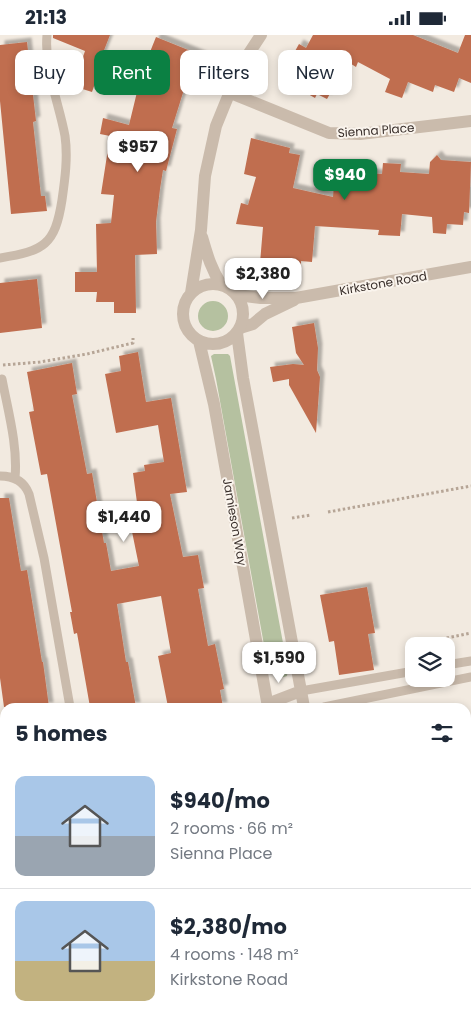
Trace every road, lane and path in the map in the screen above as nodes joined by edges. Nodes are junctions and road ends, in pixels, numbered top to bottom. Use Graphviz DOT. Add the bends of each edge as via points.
graph roads {
  1 [pos="47,35"];
  2 [pos="261,35"];
  3 [pos="251,50"];
  4 [pos="227,95"];
  5 [pos="235,95"];
  6 [pos="471,121"];
  7 [pos="201,230"];
  8 [pos="0,258"];
  9 [pos="471,267"];
  10 [pos="221,284"];
  11 [pos="191,293"];
  12 [pos="237,295"];
  13 [pos="296,298"];
  14 [pos="238,330"];
  15 [pos="133,338"];
  16 [pos="199,341"];
  17 [pos="0,366"];
  18 [pos="2,379"];
  19 [pos="0,476"];
  20 [pos="15,478"];
  21 [pos="471,486"];
  22 [pos="328,512"];
  23 [pos="311,515"];
  24 [pos="292,518"];
  25 [pos="471,633"];
  26 [pos="451,637"];
  27 [pos="471,661"];
  28 [pos="455,664"];
  29 [pos="405,673"];
  30 [pos="471,677"];
  31 [pos="301,691"];
  32 [pos="69,703"];
  33 [pos="267,703"];
  34 [pos="275,703"];
  35 [pos="303,703"];
  36 [pos="344,703"];
  1 -- 8 [label="lane" via="48,65 66,148 58,221 53,235 37,248"];
  2 -- 3 [label="street, Jamieson Way"];
  4 -- 7 [label="street, Jamieson Way" via="209,153"];
  5 -- 6 [label="street, Sienna Place" via="330,133 360,134"];
  7 -- 10 [label="street, Jamieson Way" via="208,258"];
  7 -- 11 [label="street, Jamieson Way"];
  9 -- 13 [label="street, Kirkstone Road"];
  10 -- 11 [label="street" via="205,284"];
  10 -- 12 [label="street, Jamieson Way"];
  11 -- 16 [label="street, Jamieson Way" via="185,300 183,319 186,328"];
  12 -- 13 [label="street, Kirkstone Road"];
  12 -- 14 [label="street" via="243,311"];
  13 -- 14 [label="street, Kirkstone Road"];
  14 -- 16 [label="street" via="229,340 219,343"];
  14 -- 31 [label="street" via="243,379"];
  15 -- 17 [label="path" via="133,343 98,352"];
  16 -- 33 [label="street, Jamieson Way" via="214,404"];
  18 -- 20 [label="lane" via="12,428"];
  19 -- 20 [label="lane"];
  20 -- 32 [label="lane" via="29,494 44,558"];
  21 -- 22 [label="path"];
  23 -- 24 [label="path"];
  25 -- 26 [label="path"];
  27 -- 28 [label="lane"];
  29 -- 31 [label="lane"];
  30 -- 36 [label="lane"];
  31 -- 34 [label="street, Jamieson Way"];
  31 -- 35 [label="street"];
}
